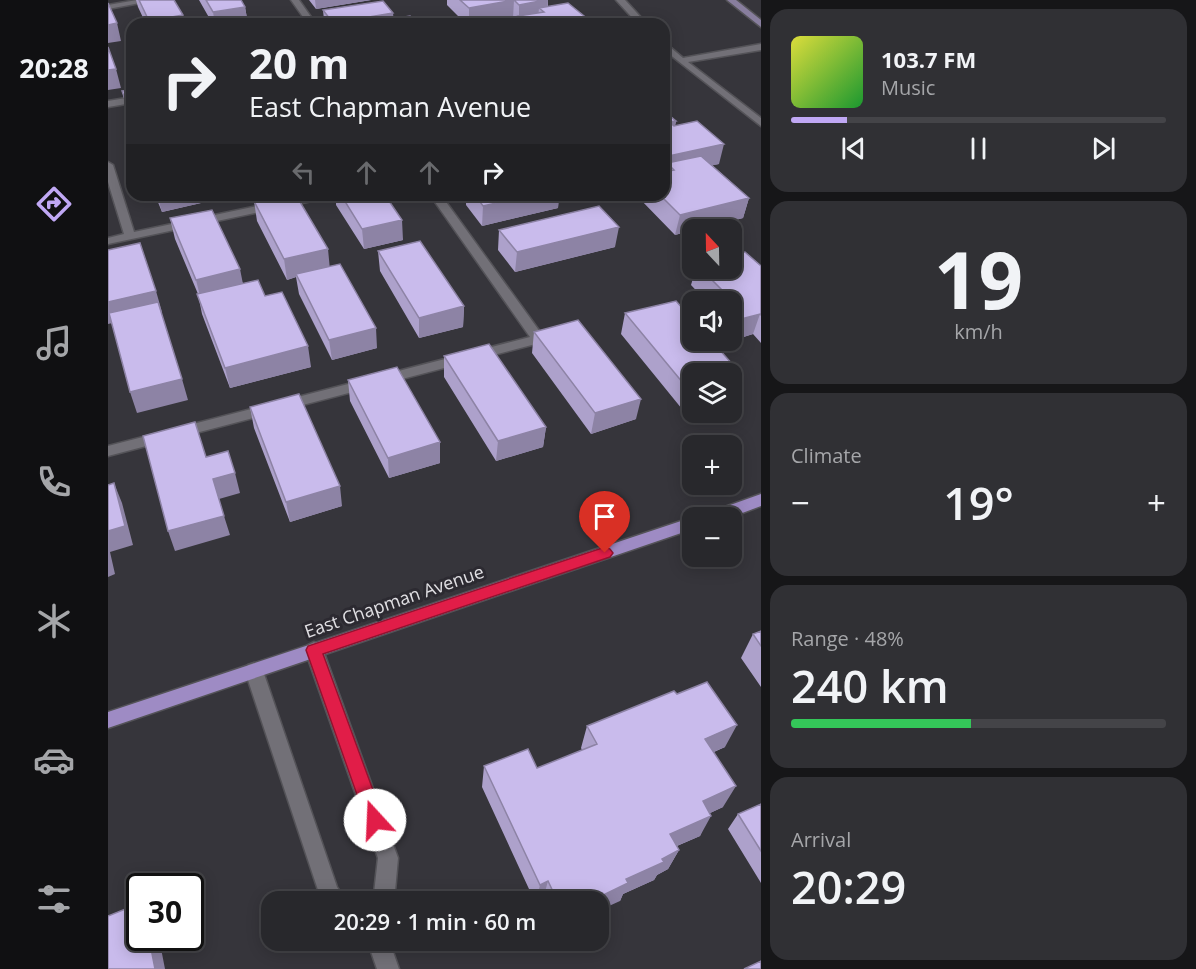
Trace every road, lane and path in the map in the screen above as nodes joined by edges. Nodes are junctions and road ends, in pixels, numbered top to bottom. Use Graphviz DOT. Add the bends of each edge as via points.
graph roads {
  1 [pos="152,0"];
  2 [pos="295,0"];
  3 [pos="620,0"];
  4 [pos="731,0"];
  5 [pos="108,7"];
  6 [pos="308,18"];
  7 [pos="637,18"];
  8 [pos="761,24"];
  9 [pos="761,46"];
  10 [pos="670,51"];
  11 [pos="681,61"];
  12 [pos="126,101"];
  13 [pos="108,104"];
  14 [pos="761,123"];
  15 [pos="108,165"];
  16 [pos="297,201"];
  17 [pos="439,201"];
  18 [pos="130,236"];
  19 [pos="108,241"];
  20 [pos="108,451"];
  21 [pos="761,500"];
  22 [pos="741,507"];
  23 [pos="682,527"];
  24 [pos="314,650"];
  25 [pos="254,671"];
  26 [pos="108,720"];
  27 [pos="328,891"];
  28 [pos="384,891"];
  29 [pos="382,951"];
  30 [pos="388,969"];
  1 -- 5 [label="street"];
  2 -- 6 [label="street"];
  3 -- 7 [label="street"];
  4 -- 8 [label="main road"];
  9 -- 11 [label="street"];
  10 -- 11 [label="street"];
  11 -- 14 [label="street"];
  12 -- 13 [label="street"];
  15 -- 18 [label="street"];
  16 -- 18 [label="street"];
  17 -- 20 [label="street" via="538,339"];
  18 -- 19 [label="street"];
  21 -- 22 [label="main road"];
  23 -- 24 [label="main road, East Chapman Avenue"];
  24 -- 25 [label="main road, East Chapman Avenue"];
  24 -- 28 [label="street" via="388,858"];
  25 -- 26 [label="main road, East Chapman Avenue"];
  25 -- 27 [label="street"];
  29 -- 30 [label="street"];
}
